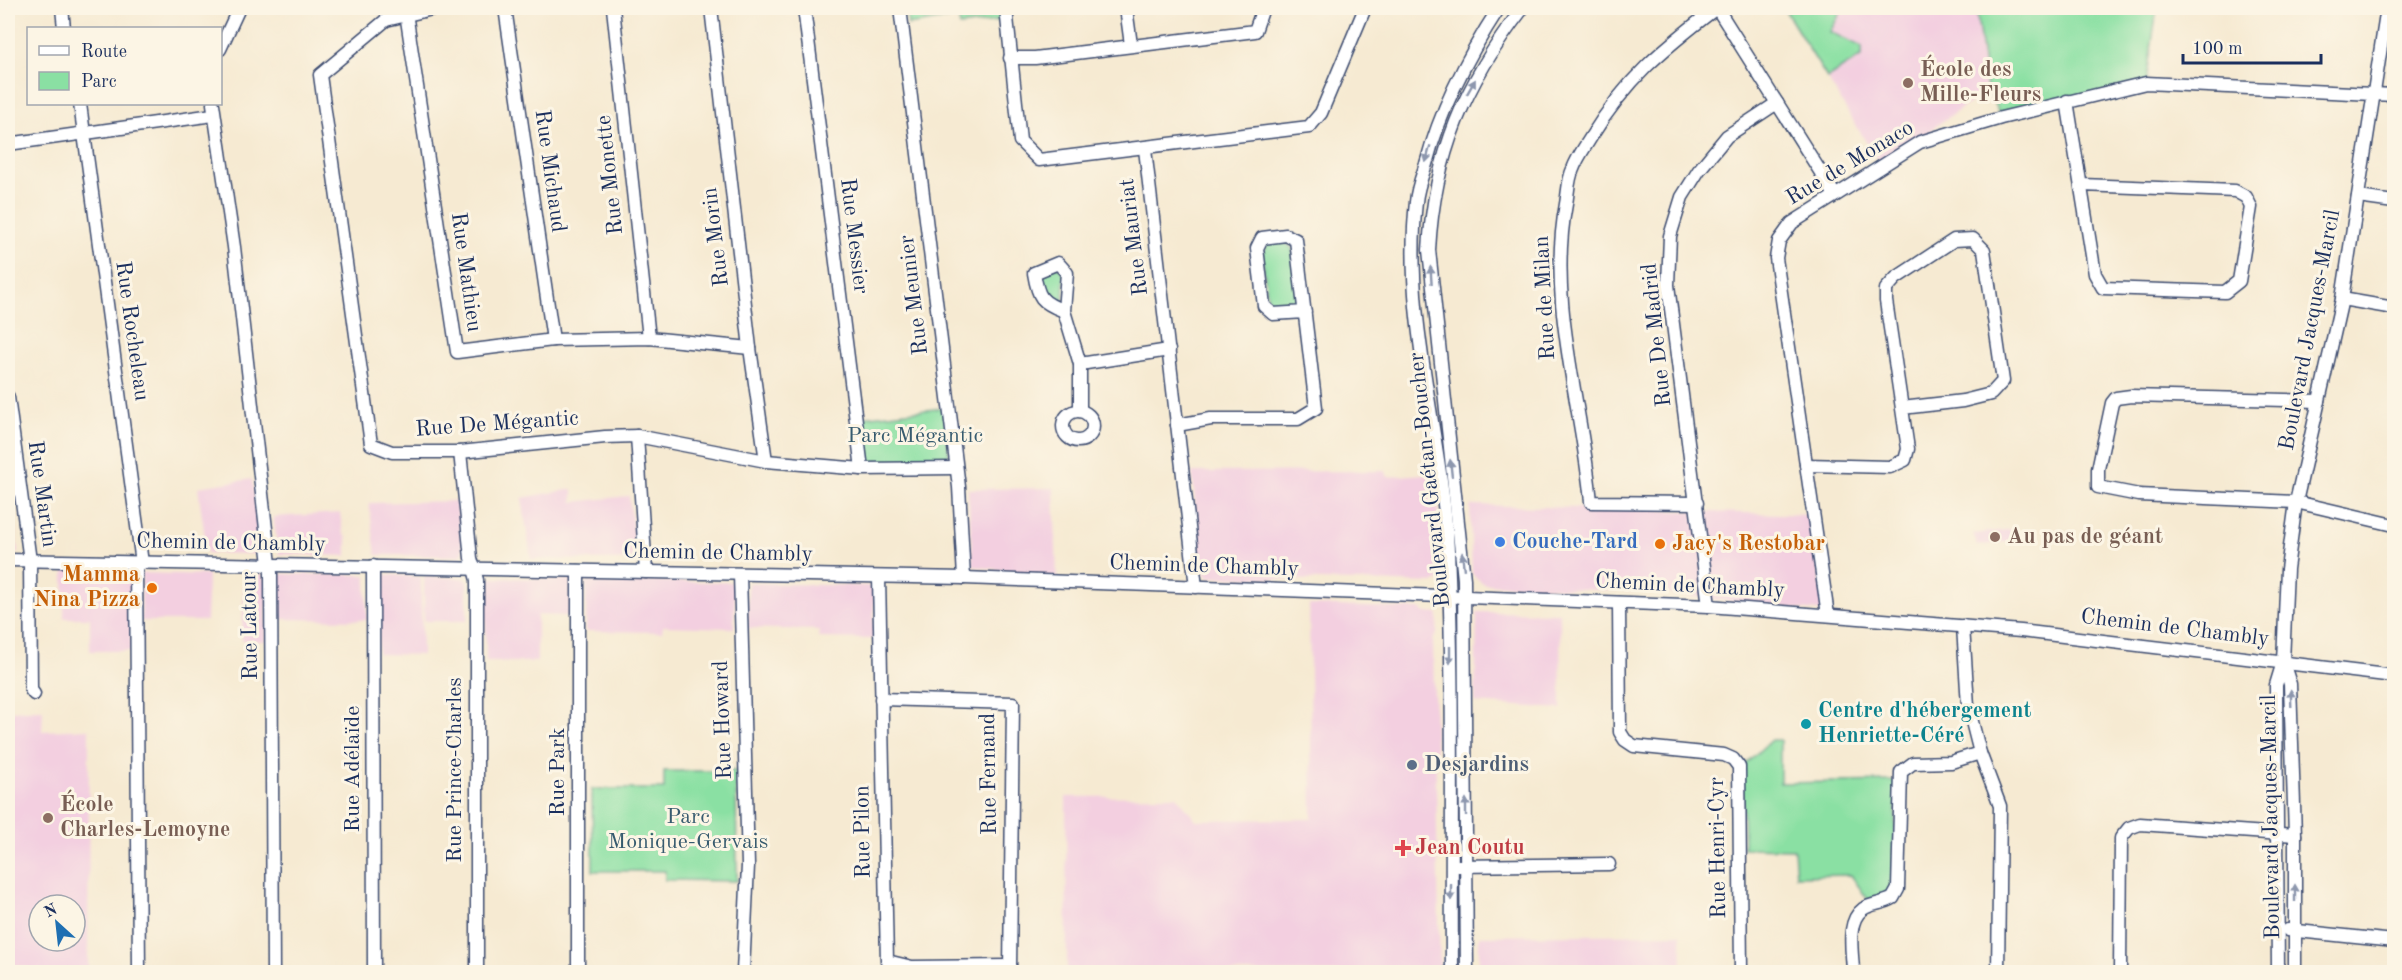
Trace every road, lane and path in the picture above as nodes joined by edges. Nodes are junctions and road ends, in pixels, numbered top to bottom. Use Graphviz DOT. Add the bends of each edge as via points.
graph roads {
  1 [pos="62,8"];
  2 [pos="240,8"];
  3 [pos="436,8"];
  4 [pos="506,8"];
  5 [pos="613,8"];
  6 [pos="711,8"];
  7 [pos="804,8"];
  8 [pos="900,8"];
  9 [pos="1006,8"];
  10 [pos="1126,8"];
  11 [pos="1263,8"];
  12 [pos="1365,8"];
  13 [pos="1499,8"];
  14 [pos="1524,8"];
  15 [pos="1717,8"];
  16 [pos="2387,8"];
  17 [pos="406,13"];
  18 [pos="64,27"];
  19 [pos="222,45"];
  20 [pos="1131,45"];
  21 [pos="1010,58"];
  22 [pos="2373,92"];
  23 [pos="2394,94"];
  24 [pos="2067,101"];
  25 [pos="1777,103"];
  26 [pos="80,105"];
  27 [pos="213,109"];
  28 [pos="84,133"];
  29 [pos="8,144"];
  30 [pos="1145,149"];
  31 [pos="2082,185"];
  32 [pos="1835,195"];
  33 [pos="2358,197"];
  34 [pos="2394,202"];
  35 [pos="2342,299"];
  36 [pos="2394,308"];
  37 [pos="1064,311"];
  38 [pos="1305,312"];
  39 [pos="650,338"];
  40 [pos="553,340"];
  41 [pos="750,348"];
  42 [pos="1169,350"];
  43 [pos="1080,364"];
  44 [pos="8,397"];
  45 [pos="2319,401"];
  46 [pos="1902,408"];
  47 [pos="1080,411"];
  48 [pos="1178,425"];
  49 [pos="637,436"];
  50 [pos="460,452"];
  51 [pos="766,461"];
  52 [pos="1806,465"];
  53 [pos="956,468"];
  54 [pos="862,469"];
  55 [pos="2296,502"];
  56 [pos="1697,503"];
  57 [pos="2394,525"];
  58 [pos="8,560"];
  59 [pos="30,561"];
  60 [pos="139,563"];
  61 [pos="271,564"];
  62 [pos="373,566"];
  63 [pos="474,568"];
  64 [pos="578,571"];
  65 [pos="646,572"];
  66 [pos="740,574"];
  67 [pos="879,578"];
  68 [pos="964,578"];
  69 [pos="1196,587"];
  70 [pos="1449,596"];
  71 [pos="1465,597"];
  72 [pos="1619,603"];
  73 [pos="1709,606"];
  74 [pos="1828,615"];
  75 [pos="1963,626"];
  76 [pos="2283,662"];
  77 [pos="2394,676"];
  78 [pos="34,694"];
  79 [pos="881,699"];
  80 [pos="1980,753"];
  81 [pos="2278,835"];
  82 [pos="2295,835"];
  83 [pos="1609,864"];
  84 [pos="1466,865"];
  85 [pos="1451,866"];
  86 [pos="2278,930"];
  87 [pos="2295,930"];
  88 [pos="2394,941"];
  89 [pos="1010,969"];
  90 [pos="139,972"];
  91 [pos="273,972"];
  92 [pos="374,972"];
  93 [pos="477,972"];
  94 [pos="579,972"];
  95 [pos="743,972"];
  96 [pos="1454,972"];
  97 [pos="1467,972"];
  98 [pos="1741,972"];
  99 [pos="1853,972"];
  100 [pos="1998,972"];
  101 [pos="2120,972"];
  102 [pos="2278,972"];
  103 [pos="2295,972"];
  1 -- 18 [label="street"];
  2 -- 19 [label="street"];
  3 -- 17 [label="street, Rue De Mégantic"];
  4 -- 40 [label="street, Rue Michaud"];
  5 -- 39 [label="street, Rue Monette"];
  6 -- 41 [label="street, Rue Morin"];
  7 -- 54 [label="street, Rue Messier"];
  8 -- 53 [label="street, Rue Meunier"];
  9 -- 21 [label="street, Rue Mauriat"];
  10 -- 20 [label="street"];
  11 -- 20 [label="street" via="1255,31"];
  12 -- 30 [label="street" via="1321,113 1310,126"];
  13 -- 70 [label="street, Boulevard Gaétan-Boucher, one-way" via="1470,52 1449,97 1416,200 1414,283 1446,528"];
  71 -- 14 [label="street, Boulevard Gaétan-Boucher, one-way" via="1432,295 1431,207 1446,146 1463,102 1498,40"];
  15 -- 25 [label="street"];
  15 -- 56 [label="street, Rue de Milan" via="1654,56 1613,102 1572,169 1560,234 1563,310 1591,502"];
  16 -- 22 [label="street, Boulevard Jacques-Marcil"];
  17 -- 40 [label="street, Rue Mathieu" via="457,352"];
  17 -- 50 [label="street, Rue De Mégantic" via="386,20 320,75 371,444 392,452"];
  20 -- 21 [label="street"];
  21 -- 30 [label="street, Rue Mauriat" via="1020,141 1039,160"];
  22 -- 23 [label="street, Rue de Monaco"];
  22 -- 24 [label="street, Rue de Monaco" via="2146,83"];
  22 -- 33 [label="street, Boulevard Jacques-Marcil"];
  24 -- 31 [label="street"];
  24 -- 32 [label="street, Rue de Monaco" via="1920,142"];
  25 -- 32 [label="street"];
  25 -- 56 [label="street, Rue De Madrid" via="1727,136 1699,170 1682,197 1670,236 1668,285"];
  26 -- 28 [label="street, Rue Rocheleau"];
  27 -- 28 [label="street"];
  27 -- 61 [label="street, Rue Latour" via="234,247"];
  28 -- 29 [label="street"];
  28 -- 60 [label="street, Rue Rocheleau"];
  30 -- 42 [label="street, Rue Mauriat"];
  31 -- 31 [label="street" via="2095,274 2103,288 2225,292 2239,281 2251,207 2246,197 2235,191"];
  32 -- 52 [label="street, Rue de Monaco" via="1792,223 1779,241 1776,258"];
  33 -- 34 [label="street"];
  33 -- 35 [label="street, Boulevard Jacques-Marcil"];
  35 -- 36 [label="street"];
  35 -- 45 [label="street, Boulevard Jacques-Marcil"];
  37 -- 43 [label="street"];
  38 -- 38 [label="street" via="1296,240 1286,235 1263,238 1257,248 1264,306 1273,314"];
  38 -- 48 [label="street" via="1316,408 1298,419 1211,419"];
  39 -- 40 [label="street, Rue Mathieu"];
  39 -- 41 [label="street, Rue Mathieu"];
  41 -- 51 [label="street, Rue Morin"];
  42 -- 43 [label="street"];
  42 -- 48 [label="street, Rue Mauriat"];
  43 -- 47 [label="street"];
  44 -- 59 [label="street, Rue Martin"];
  45 -- 55 [label="street, Boulevard Jacques-Marcil"];
  45 -- 55 [label="street" via="2131,396 2116,398 2112,403 2098,487 2139,495"];
  46 -- 46 [label="street" via="1886,289 1896,278 1954,240 1973,240 1984,250 2002,381 1991,394"];
  46 -- 52 [label="street" via="1908,448 1905,460 1890,467"];
  48 -- 69 [label="street, Rue Mauriat"];
  49 -- 50 [label="street, Rue De Mégantic"];
  49 -- 51 [label="street, Rue De Mégantic"];
  49 -- 65 [label="street"];
  50 -- 63 [label="street, Rue Prince-Charles"];
  51 -- 54 [label="street, Rue De Mégantic"];
  52 -- 74 [label="street, Rue de Monaco"];
  53 -- 54 [label="street, Rue De Mégantic"];
  53 -- 68 [label="street, Rue Meunier"];
  55 -- 57 [label="street"];
  55 -- 76 [label="street, Boulevard Jacques-Marcil" via="2287,568"];
  56 -- 73 [label="street, Rue De Madrid"];
  58 -- 59 [label="street, Chemin de Chambly"];
  59 -- 60 [label="street, Chemin de Chambly"];
  59 -- 78 [label="street, Rue Martin"];
  60 -- 61 [label="street, Chemin de Chambly"];
  60 -- 90 [label="street, Rue Rocheleau"];
  61 -- 62 [label="street, Chemin de Chambly"];
  61 -- 91 [label="street, Rue Latour"];
  62 -- 63 [label="street, Chemin de Chambly"];
  62 -- 92 [label="street, Rue Adélaïde"];
  63 -- 64 [label="street, Chemin de Chambly"];
  63 -- 93 [label="street, Rue Prince-Charles"];
  64 -- 65 [label="street, Chemin de Chambly"];
  64 -- 94 [label="street, Rue Park"];
  65 -- 66 [label="street, Chemin de Chambly"];
  66 -- 67 [label="street, Chemin de Chambly"];
  66 -- 95 [label="street, Rue Howard" via="748,865"];
  67 -- 68 [label="street, Chemin de Chambly"];
  67 -- 79 [label="street, Rue Pilon"];
  68 -- 69 [label="street, Chemin de Chambly"];
  69 -- 70 [label="street, Chemin de Chambly"];
  70 -- 71 [label="street, Chemin de Chambly"];
  70 -- 85 [label="street, Boulevard Gaétan-Boucher, one-way"];
  71 -- 72 [label="street, Chemin de Chambly"];
  84 -- 71 [label="street, Boulevard Gaétan-Boucher, one-way"];
  72 -- 73 [label="street, Chemin de Chambly"];
  72 -- 98 [label="street, Rue Henri-Cyr" via="1620,732 1625,740 1635,746 1724,755 1739,767"];
  73 -- 74 [label="street, Chemin de Chambly"];
  74 -- 75 [label="street, Chemin de Chambly"];
  75 -- 76 [label="street, Chemin de Chambly"];
  75 -- 80 [label="street" via="1968,706"];
  76 -- 77 [label="street, Chemin de Chambly"];
  76 -- 81 [label="street, Boulevard Jacques-Marcil" via="2276,685"];
  82 -- 76 [label="street, Boulevard Jacques-Marcil, one-way" via="2290,684"];
  79 -- 89 [label="street, Rue Pilon" via="887,961 912,967"];
  79 -- 89 [label="street, Rue Fernand" via="1013,703"];
  80 -- 99 [label="street" via="1951,762 1913,763 1901,772 1898,889 1893,898 1856,916 1852,926"];
  80 -- 100 [label="street" via="2000,806"];
  81 -- 82 [label="street"];
  81 -- 86 [label="street, Boulevard Jacques-Marcil"];
  81 -- 101 [label="street" via="2140,824 2129,828 2121,838"];
  87 -- 82 [label="street, Boulevard Jacques-Marcil, one-way"];
  83 -- 84 [label="street"];
  84 -- 85 [label="street"];
  84 -- 97 [label="street, Boulevard Gaétan-Boucher"];
  85 -- 96 [label="street, Boulevard Gaétan-Boucher, one-way"];
  86 -- 87 [label="street"];
  86 -- 102 [label="street, Boulevard Jacques-Marcil"];
  87 -- 88 [label="street"];
  87 -- 103 [label="street, Boulevard Jacques-Marcil"];
}
